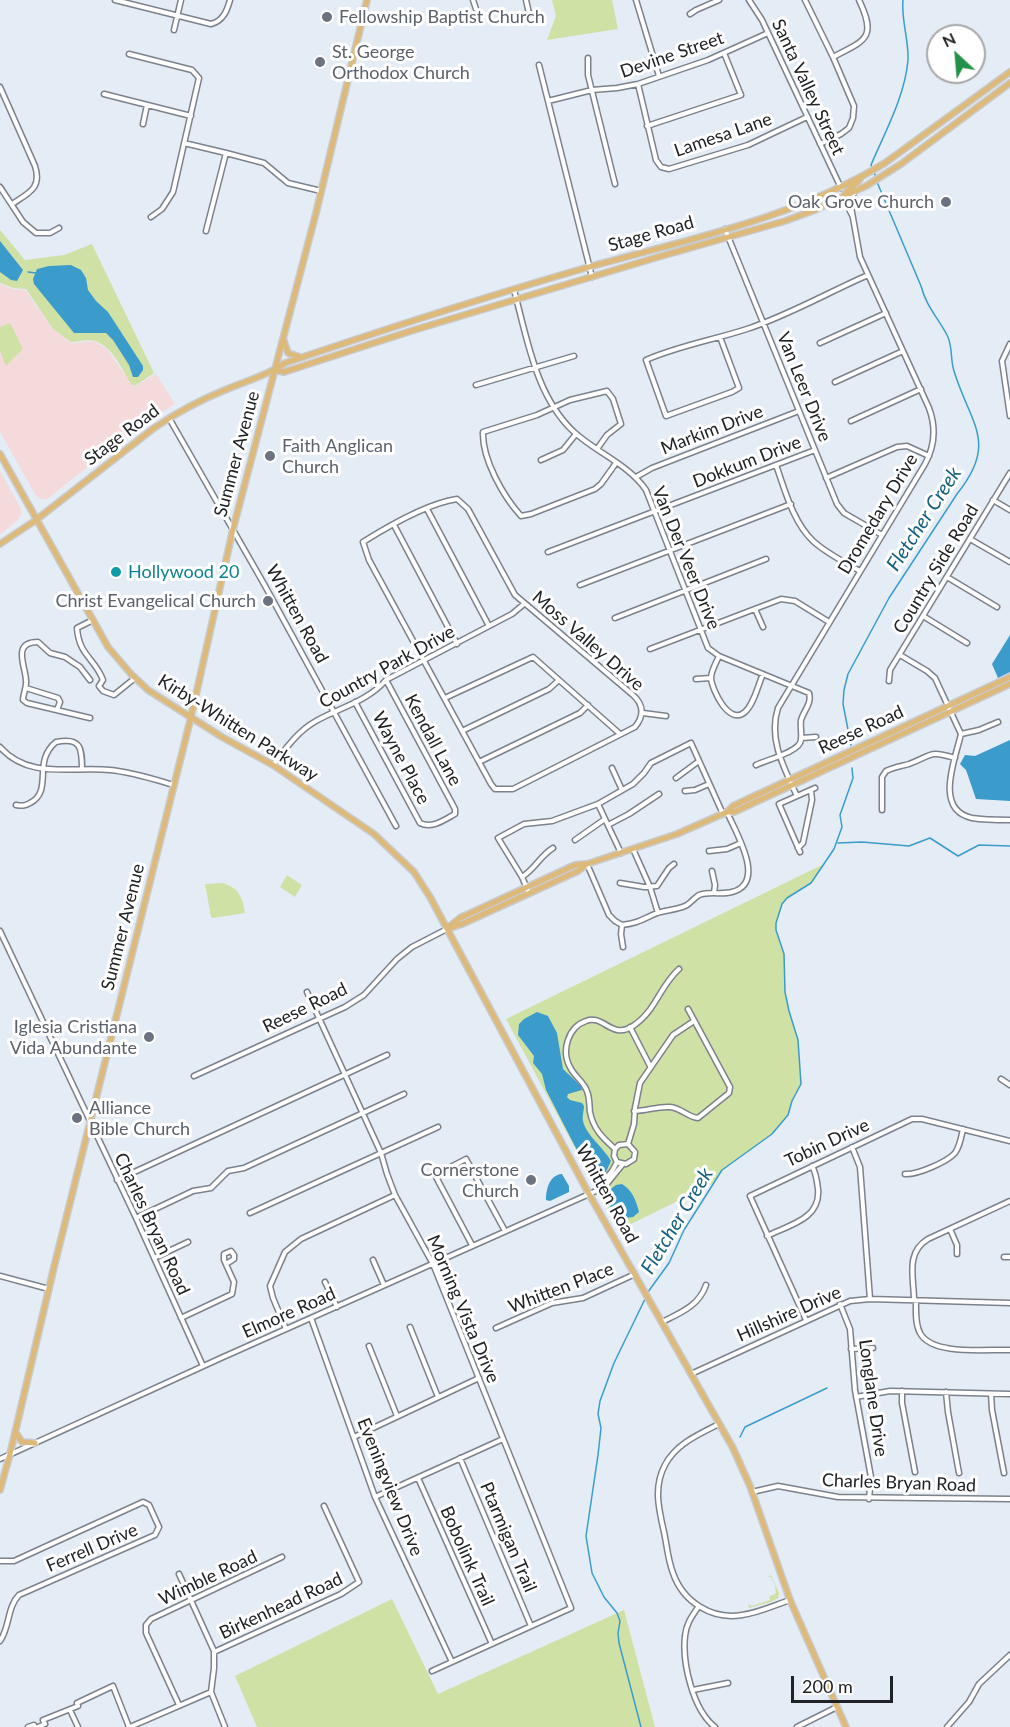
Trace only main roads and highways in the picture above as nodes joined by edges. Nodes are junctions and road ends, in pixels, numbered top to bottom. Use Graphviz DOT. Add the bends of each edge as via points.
graph roads {
  1 [pos="367,0"];
  2 [pos="1010,72"];
  3 [pos="1010,83"];
  4 [pos="862,177"];
  5 [pos="841,188"];
  6 [pos="843,198"];
  7 [pos="819,208"];
  8 [pos="368,335"];
  9 [pos="283,339"];
  10 [pos="353,350"];
  11 [pos="302,357"];
  12 [pos="275,370"];
  13 [pos="0,454"];
  14 [pos="36,520"];
  15 [pos="0,544"];
  16 [pos="1010,677"];
  17 [pos="1010,684"];
  18 [pos="950,709"];
  19 [pos="191,717"];
  20 [pos="393,850"];
  21 [pos="447,929"];
  22 [pos="16,1431"];
  23 [pos="35,1443"];
  24 [pos="0,1488"];
  25 [pos="846,1727"];
  1 -- 9 [label="main road, Summer Avenue"];
  2 -- 4 [label="main road, Stage Road"];
  3 -- 6 [label="main road, Stage Road" via="933,142"];
  4 -- 5 [label="main road, Stage Road"];
  4 -- 6 [label="main road" via="847,189"];
  5 -- 7 [label="main road" via="841,195"];
  5 -- 8 [label="main road, Stage Road" via="797,207"];
  6 -- 7 [label="main road, Stage Road"];
  7 -- 10 [label="main road, Stage Road"];
  8 -- 10 [label="main road" via="354,343"];
  8 -- 11 [label="main road, Stage Road"];
  9 -- 11 [label="main road" via="288,353"];
  9 -- 12 [label="main road, Summer Avenue"];
  10 -- 12 [label="main road, Stage Road" via="284,372"];
  11 -- 12 [label="main road, Stage Road"];
  12 -- 14 [label="main road, Stage Road" via="169,418"];
  12 -- 19 [label="main road, Summer Avenue" via="233,529"];
  13 -- 14 [label="main road, Kirby-Whitten Parkway"];
  14 -- 15 [label="main road, Stage Road"];
  14 -- 19 [label="main road, Kirby-Whitten Parkway" via="108,647 148,690"];
  16 -- 18 [label="main road, Reese Road"];
  17 -- 18 [label="main road, Reese Road"];
  18 -- 21 [label="main road, Reese Road" via="734,812 587,864"];
  19 -- 20 [label="main road, Kirby-Whitten Parkway" via="273,765"];
  19 -- 22 [label="main road, Summer Avenue"];
  20 -- 21 [label="main road, Whitten Road" via="414,872"];
  21 -- 25 [label="main road, Whitten Road" via="589,1194 720,1423 752,1492 790,1600"];
  22 -- 23 [label="main road" via="22,1442"];
  22 -- 24 [label="main road, Summer Avenue"];
}
